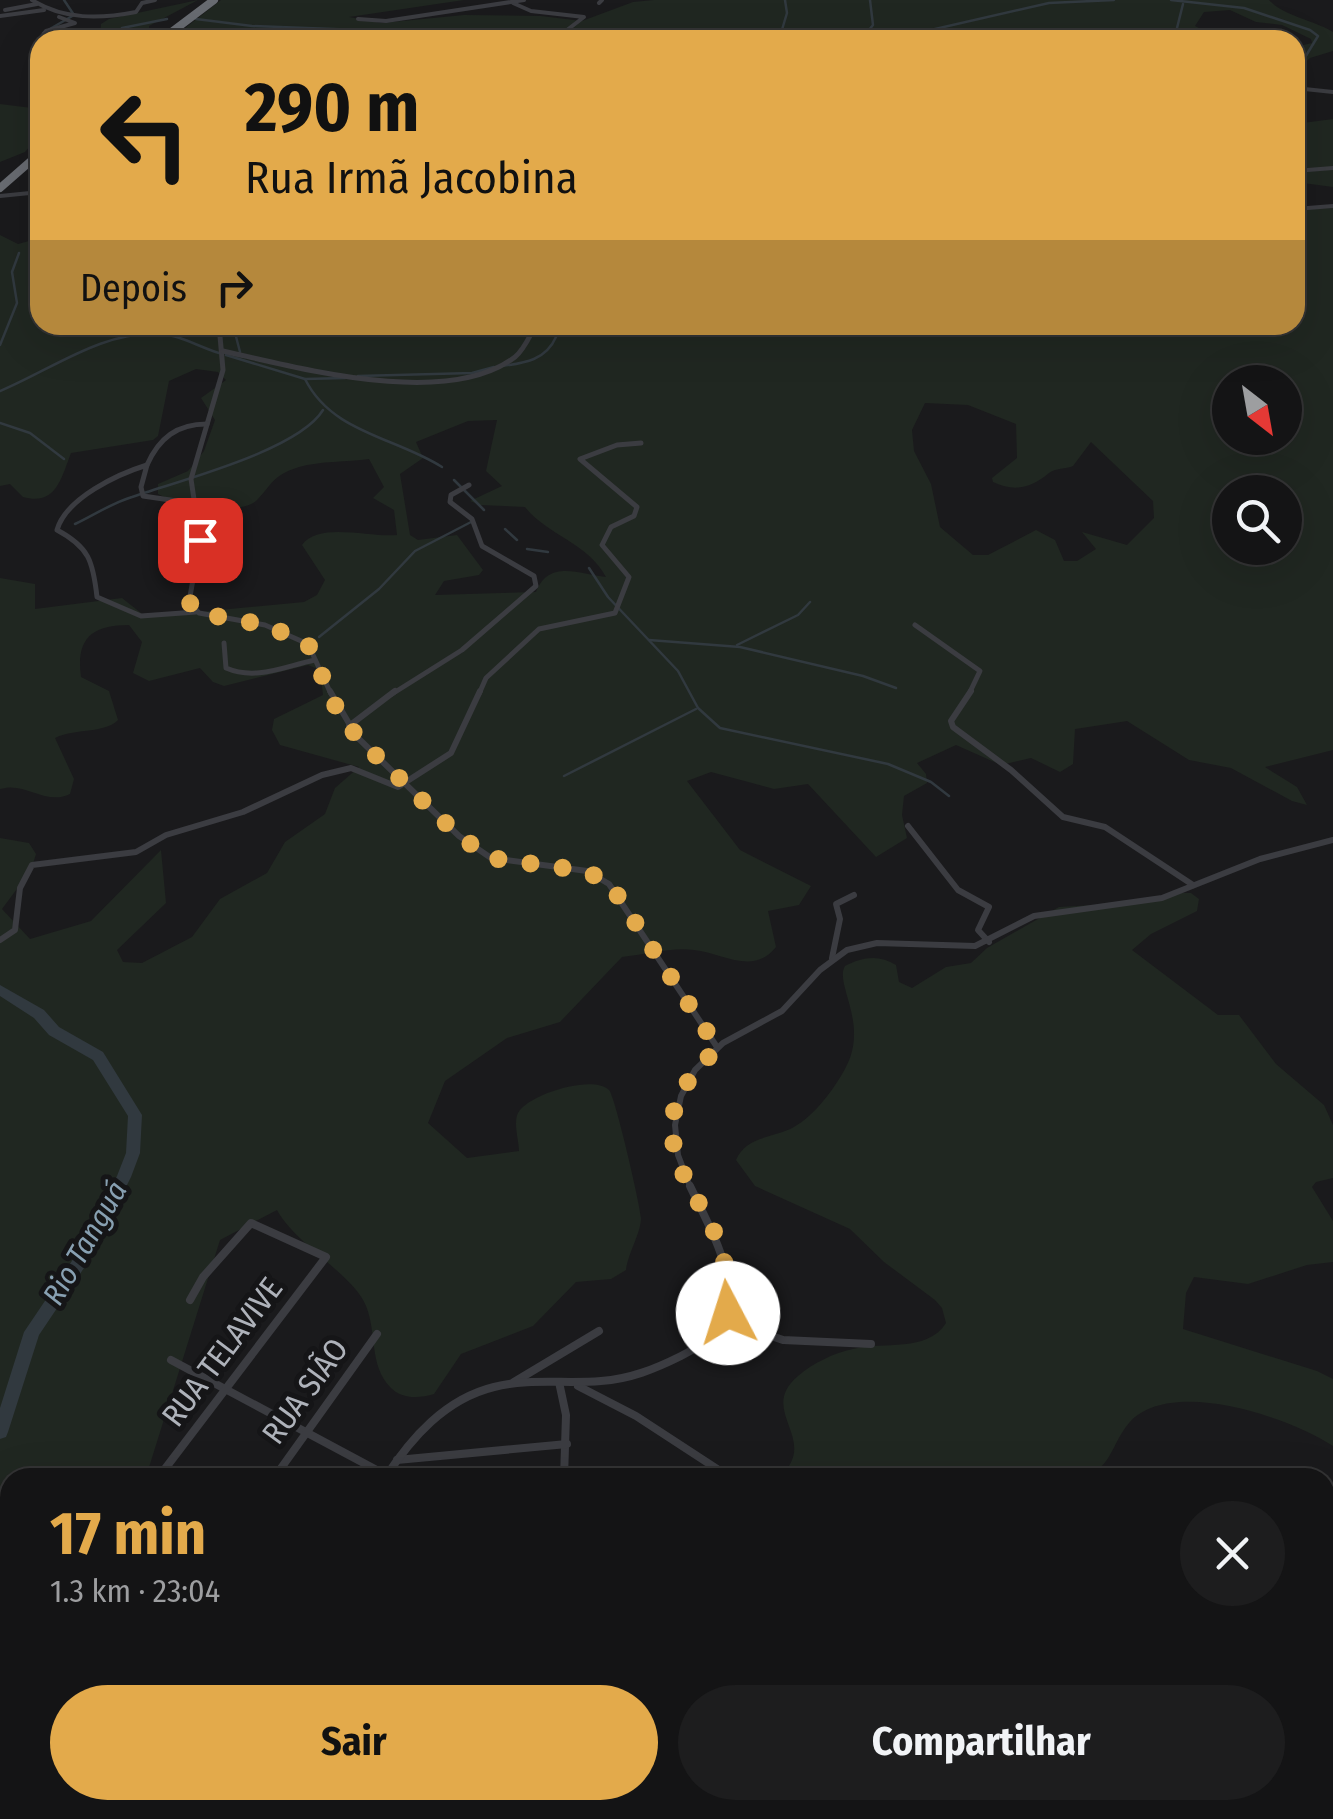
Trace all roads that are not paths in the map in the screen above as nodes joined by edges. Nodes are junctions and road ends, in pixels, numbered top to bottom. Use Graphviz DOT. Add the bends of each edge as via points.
graph roads {
  1 [pos="155,0"];
  2 [pos="214,0"];
  3 [pos="524,0"];
  4 [pos="35,2"];
  5 [pos="513,3"];
  6 [pos="5,10"];
  7 [pos="46,10"];
  8 [pos="54,14"];
  9 [pos="0,16"];
  10 [pos="358,18"];
  11 [pos="49,30"];
  12 [pos="174,30"];
  13 [pos="567,30"];
  14 [pos="1305,89"];
  15 [pos="1333,92"];
  16 [pos="30,162"];
  17 [pos="1333,168"];
  18 [pos="1305,170"];
  19 [pos="0,188"];
  20 [pos="30,193"];
  21 [pos="3,196"];
  22 [pos="1333,206"];
  23 [pos="1305,208"];
  24 [pos="220,335"];
  25 [pos="532,335"];
  26 [pos="222,350"];
  27 [pos="207,424"];
  28 [pos="640,443"];
  29 [pos="146,465"];
  30 [pos="468,485"];
  31 [pos="198,512"];
  32 [pos="198,612"];
  33 [pos="915,625"];
  34 [pos="224,643"];
  35 [pos="315,660"];
  36 [pos="350,726"];
  37 [pos="405,785"];
  38 [pos="908,826"];
  39 [pos="1333,840"];
  40 [pos="1194,885"];
  41 [pos="854,895"];
  42 [pos="0,940"];
  43 [pos="989,942"];
  44 [pos="832,958"];
  45 [pos="717,1047"];
  46 [pos="190,1300"];
  47 [pos="721,1327"];
  48 [pos="599,1332"];
  49 [pos="377,1334"];
  50 [pos="872,1344"];
  51 [pos="171,1360"];
  52 [pos="559,1382"];
  53 [pos="512,1383"];
  54 [pos="574,1384"];
  55 [pos="225,1388"];
  56 [pos="308,1433"];
  57 [pos="567,1444"];
  58 [pos="397,1460"];
  59 [pos="165,1468"];
  60 [pos="282,1468"];
  61 [pos="371,1468"];
  62 [pos="392,1468"];
  63 [pos="565,1468"];
  64 [pos="717,1468"];
  1 -- 8 [label="street" via="122,14"];
  2 -- 12 [label="highway"];
  3 -- 5 [label="street"];
  4 -- 6 [label="street"];
  4 -- 7 [label="street"];
  5 -- 10 [label="street"];
  5 -- 13 [label="street" via="533,13 584,17"];
  7 -- 8 [label="street"];
  7 -- 9 [label="street"];
  8 -- 11 [label="street" via="74,22"];
  14 -- 15 [label="street"];
  16 -- 19 [label="highway"];
  17 -- 18 [label="street"];
  20 -- 21 [label="street"];
  22 -- 23 [label="street"];
  24 -- 26 [label="street"];
  25 -- 26 [label="street" via="494,371 402,383"];
  26 -- 27 [label="street"];
  27 -- 29 [label="street" via="174,430"];
  27 -- 31 [label="street" via="192,480"];
  28 -- 37 [label="street" via="580,460 637,507 634,516 610,527 602,545 628,572 616,614 539,629 486,678 451,753"];
  29 -- 31 [label="street" via="144,496"];
  29 -- 32 [label="street" via="110,477 57,530 81,543 97,598 141,616"];
  30 -- 36 [label="street" via="450,502 472,519 482,546 534,576 536,586 462,650 416,675"];
  31 -- 32 [label="street" via="189,602"];
  32 -- 35 [label="street" via="266,625 308,644"];
  33 -- 40 [label="street" via="980,671 953,726 1062,817 1105,827"];
  34 -- 35 [label="street" via="226,668 239,674"];
  35 -- 36 [label="street"];
  36 -- 37 [label="street"];
  37 -- 42 [label="street" via="350,768 136,852 32,865 14,898 15,930"];
  37 -- 45 [label="street" via="491,858 586,871 610,884"];
  38 -- 43 [label="street" via="958,890 989,907 978,930"];
  39 -- 40 [label="street" via="1261,858"];
  40 -- 43 [label="street" via="1123,906 1034,916"];
  41 -- 44 [label="street" via="836,904 840,918"];
  43 -- 44 [label="street" via="958,948 867,944"];
  44 -- 45 [label="street" via="781,1012"];
  45 -- 47 [label="street" via="680,1097 672,1132 686,1184 716,1236 730,1286"];
  46 -- 55 [label="street, RUA TELAVIVE" via="202,1277 256,1222 326,1257"];
  47 -- 50 [label="street" via="783,1340"];
  47 -- 54 [label="street" via="704,1344 647,1374"];
  48 -- 53 [label="street"];
  49 -- 56 [label="street, RUA SIÃO"];
  51 -- 55 [label="street"];
  52 -- 53 [label="street"];
  52 -- 54 [label="street"];
  52 -- 57 [label="street"];
  53 -- 58 [label="street" via="460,1400 426,1423"];
  54 -- 64 [label="street"];
  55 -- 56 [label="street"];
  55 -- 59 [label="street, RUA TELAVIVE"];
  56 -- 60 [label="street, RUA SIÃO"];
  56 -- 61 [label="street"];
  57 -- 58 [label="street"];
  57 -- 63 [label="street"];
  58 -- 62 [label="street"];
}
